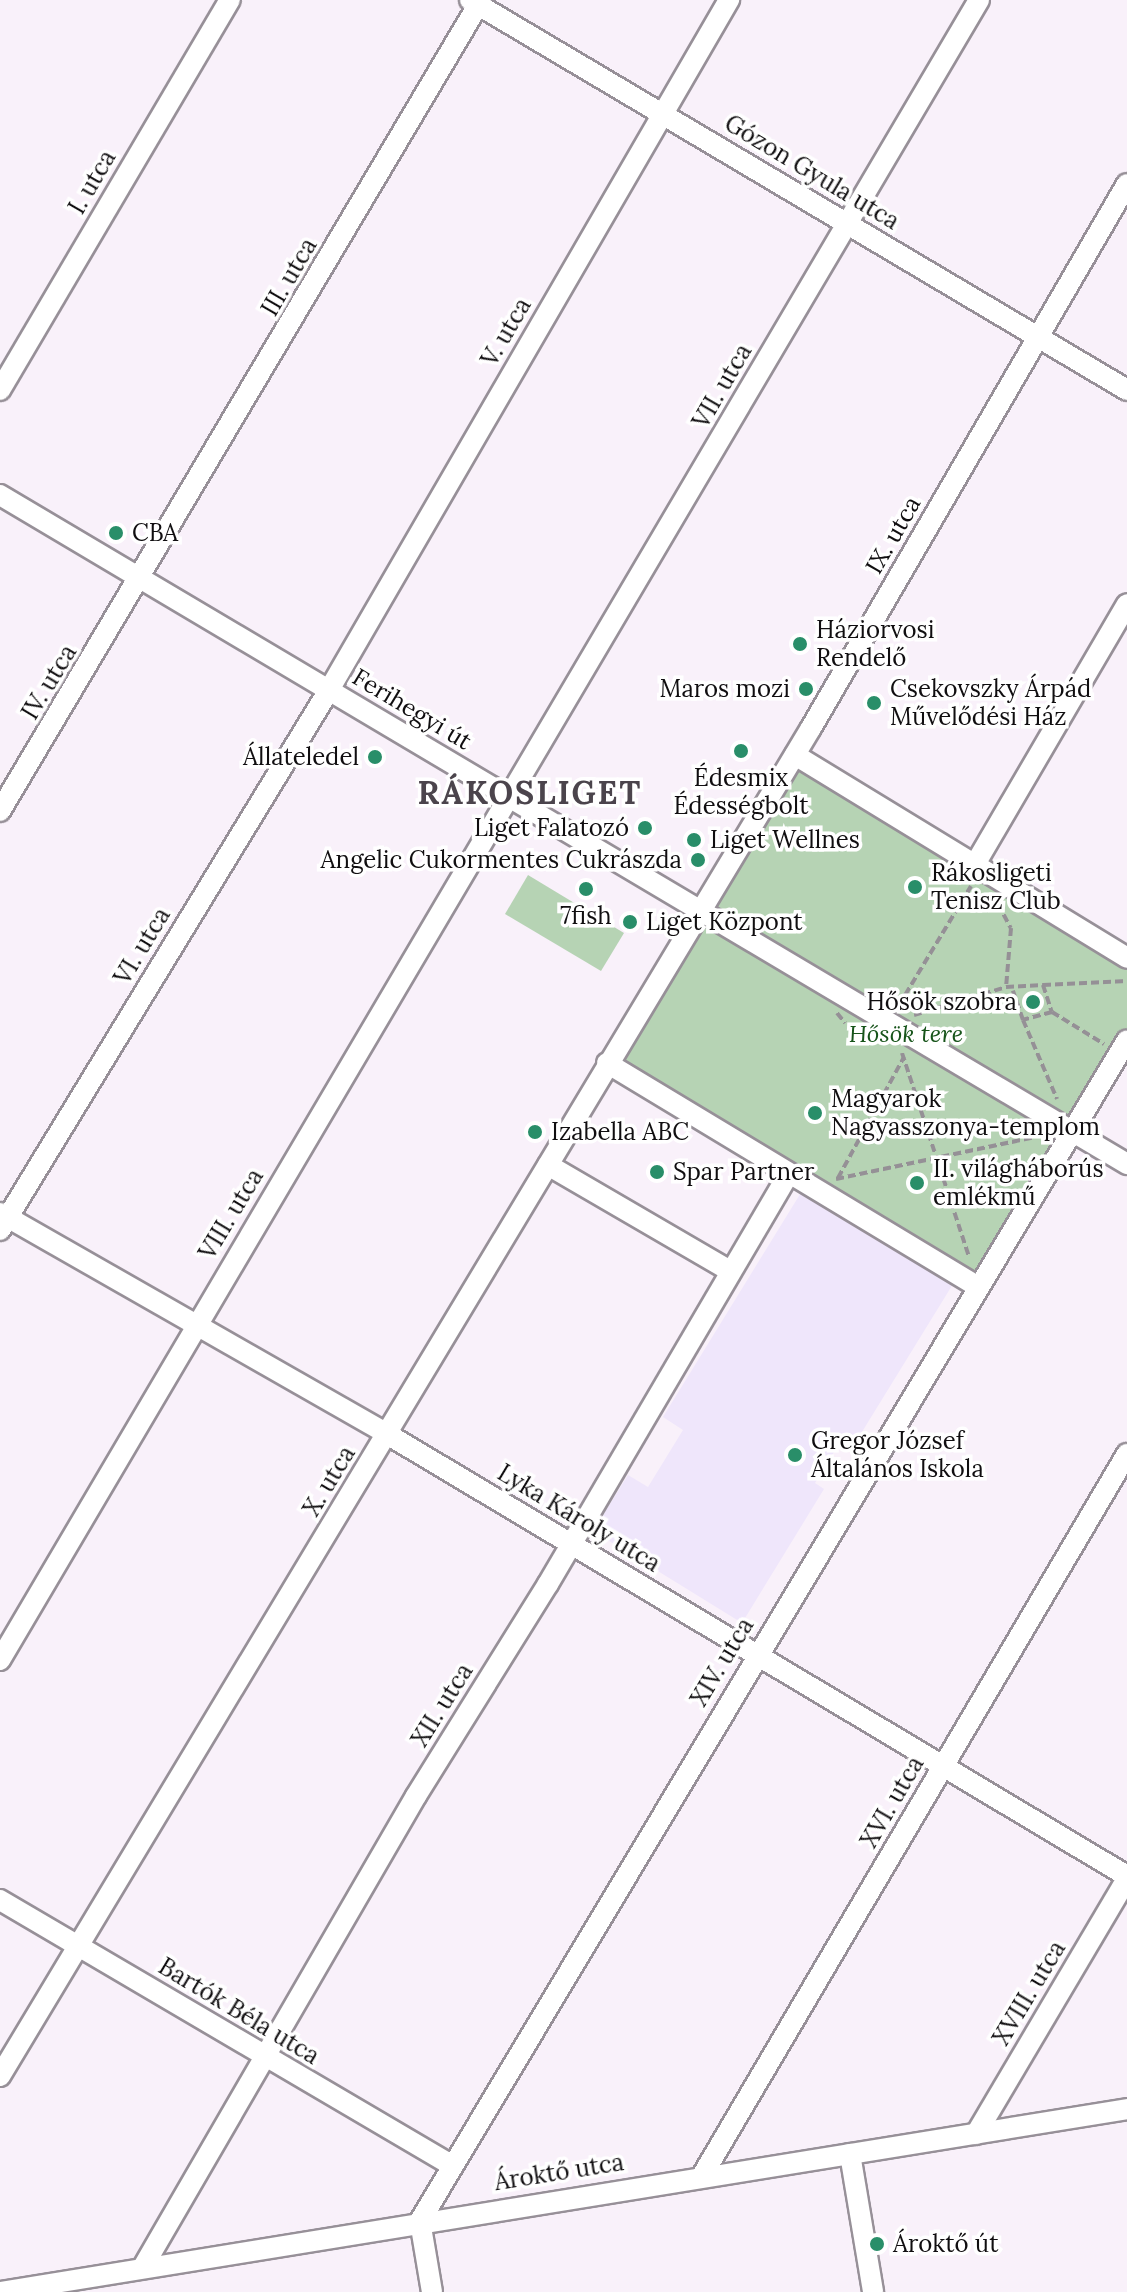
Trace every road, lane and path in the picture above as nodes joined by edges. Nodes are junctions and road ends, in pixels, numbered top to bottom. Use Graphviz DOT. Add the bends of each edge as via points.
graph roads {
  1 [pos="230,0"];
  2 [pos="729,0"];
  3 [pos="979,0"];
  4 [pos="476,2"];
  5 [pos="661,113"];
  6 [pos="1127,184"];
  7 [pos="848,223"];
  8 [pos="1037,337"];
  9 [pos="0,390"];
  10 [pos="1127,390"];
  11 [pos="0,495"];
  12 [pos="142,579"];
  13 [pos="1127,604"];
  14 [pos="329,690"];
  15 [pos="795,755"];
  16 [pos="510,798"];
  17 [pos="0,811"];
  18 [pos="977,868"];
  19 [pos="699,910"];
  20 [pos="1127,958"];
  21 [pos="1127,981"];
  22 [pos="1043,985"];
  23 [pos="1006,987"];
  24 [pos="1013,991"];
  25 [pos="1052,1012"];
  26 [pos="1023,1020"];
  27 [pos="889,1022"];
  28 [pos="1123,1046"];
  29 [pos="607,1063"];
  30 [pos="1070,1131"];
  31 [pos="1036,1137"];
  32 [pos="940,1160"];
  33 [pos="1127,1164"];
  34 [pos="548,1165"];
  35 [pos="837,1178"];
  36 [pos="798,1179"];
  37 [pos="2,1220"];
  38 [pos="730,1271"];
  39 [pos="977,1286"];
  40 [pos="194,1328"];
  41 [pos="387,1434"];
  42 [pos="1127,1454"];
  43 [pos="571,1543"];
  44 [pos="758,1654"];
  45 [pos="0,1660"];
  46 [pos="943,1766"];
  47 [pos="1127,1878"];
  48 [pos="0,1900"];
  49 [pos="79,1947"];
  50 [pos="266,2058"];
  51 [pos="0,2076"];
  52 [pos="1127,2109"];
  53 [pos="976,2134"];
  54 [pos="850,2154"];
  55 [pos="453,2166"];
  56 [pos="702,2176"];
  57 [pos="420,2221"];
  58 [pos="143,2267"];
  59 [pos="0,2292"];
  60 [pos="432,2292"];
  61 [pos="873,2292"];
  1 -- 9 [label="street, I. utca"];
  2 -- 5 [label="street, V. utca"];
  3 -- 7 [label="street, VII. utca"];
  4 -- 5 [label="street, Gózon Gyula utca"];
  4 -- 12 [label="street, III. utca"];
  5 -- 7 [label="street, Gózon Gyula utca"];
  5 -- 14 [label="street, V. utca"];
  6 -- 8 [label="street, IX. utca"];
  7 -- 8 [label="street, Gózon Gyula utca"];
  7 -- 16 [label="street, VII. utca"];
  8 -- 10 [label="street, Gózon Gyula utca"];
  8 -- 15 [label="street, IX. utca"];
  11 -- 12 [label="street, Ferihegyi út"];
  12 -- 14 [label="street, Ferihegyi út"];
  12 -- 17 [label="street, IV. utca"];
  13 -- 18 [label="street"];
  14 -- 16 [label="street, Ferihegyi út"];
  14 -- 37 [label="street, VI. utca"];
  15 -- 18 [label="street"];
  15 -- 19 [label="street, IX. utca"];
  16 -- 19 [label="street, Ferihegyi út"];
  16 -- 40 [label="street, VIII. utca"];
  18 -- 20 [label="street"];
  18 -- 23 [label="path" via="1011,928"];
  18 -- 27 [label="path"];
  19 -- 27 [label="street, Ferihegyi út"];
  19 -- 29 [label="street, X. utca"];
  21 -- 22 [label="path"];
  22 -- 24 [label="path"];
  22 -- 25 [label="path"];
  23 -- 24 [label="path"];
  23 -- 27 [label="path"];
  24 -- 26 [label="path"];
  25 -- 26 [label="path"];
  25 -- 28 [label="path"];
  26 -- 30 [label="path"];
  27 -- 30 [label="street, Ferihegyi út"];
  28 -- 30 [label="street, XIV. utca"];
  29 -- 34 [label="street, X. utca"];
  29 -- 36 [label="street"];
  30 -- 33 [label="street, Ferihegyi út"];
  30 -- 39 [label="street, XIV. utca"];
  31 -- 32 [label="path"];
  32 -- 35 [label="path"];
  32 -- 35 [label="path" via="904,1057"];
  32 -- 39 [label="path"];
  34 -- 38 [label="street"];
  34 -- 41 [label="street, X. utca"];
  35 -- 36 [label="path"];
  36 -- 38 [label="street, XII. utca"];
  36 -- 39 [label="street"];
  37 -- 40 [label="street, Lyka Károly utca"];
  38 -- 43 [label="street, XII. utca"];
  39 -- 44 [label="street, XIV. utca"];
  40 -- 41 [label="street, Lyka Károly utca"];
  40 -- 45 [label="street, VIII. utca"];
  41 -- 43 [label="street, Lyka Károly utca"];
  41 -- 49 [label="street, X. utca"];
  42 -- 46 [label="street, XVI. utca"];
  43 -- 44 [label="street, Lyka Károly utca"];
  43 -- 50 [label="street, XII. utca" via="416,1796"];
  44 -- 46 [label="street, Lyka Károly utca"];
  44 -- 55 [label="street, XIV. utca"];
  46 -- 47 [label="street, Lyka Károly utca"];
  46 -- 56 [label="street, XVI. utca"];
  47 -- 53 [label="street, XVIII. utca"];
  48 -- 49 [label="street, Bartók Béla utca"];
  49 -- 50 [label="street, Bartók Béla utca"];
  49 -- 51 [label="street, X. utca"];
  50 -- 55 [label="street, Bartók Béla utca"];
  50 -- 58 [label="street, XII. utca"];
  52 -- 53 [label="street, Ároktő utca"];
  53 -- 54 [label="street, Ároktő utca"];
  54 -- 56 [label="street, Ároktő utca"];
  54 -- 61 [label="street"];
  55 -- 57 [label="street, XIV. utca"];
  56 -- 57 [label="street, Ároktő utca"];
  57 -- 58 [label="street, Ároktő utca"];
  57 -- 60 [label="street"];
  58 -- 59 [label="street, Ároktő utca"];
}
